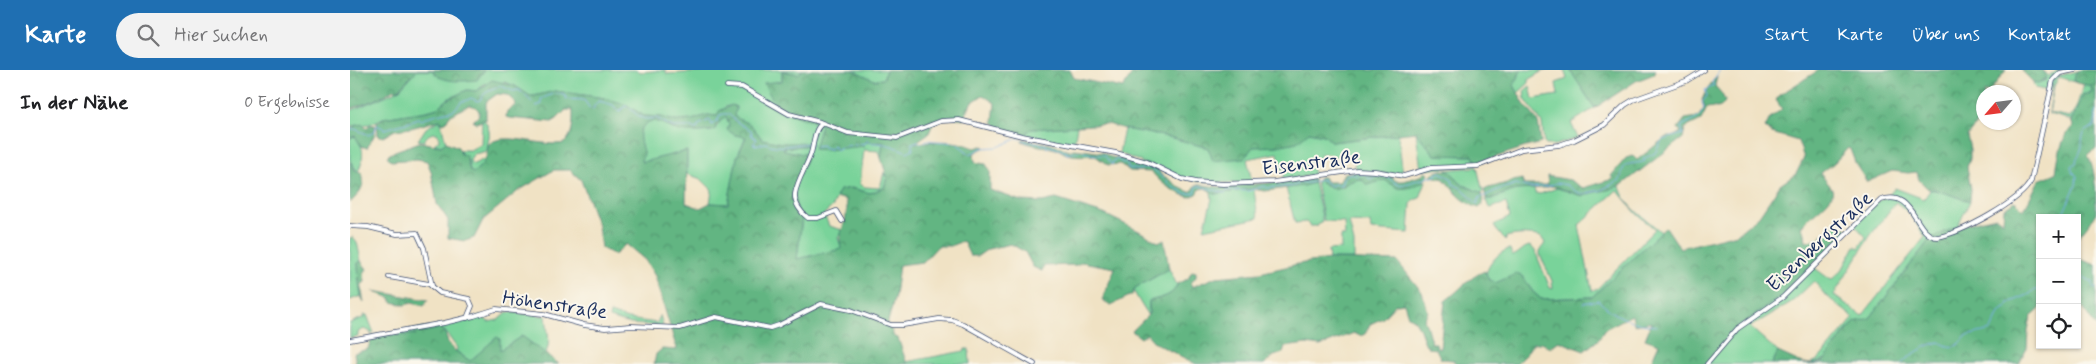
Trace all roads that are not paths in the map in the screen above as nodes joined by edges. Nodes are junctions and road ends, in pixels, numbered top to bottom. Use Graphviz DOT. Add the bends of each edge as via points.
graph roads {
  1 [pos="1704,70"];
  2 [pos="2075,70"];
  3 [pos="727,86"];
  4 [pos="825,124"];
  5 [pos="842,221"];
  6 [pos="350,226"];
  7 [pos="389,277"];
  8 [pos="432,286"];
  9 [pos="467,318"];
  10 [pos="350,340"];
  11 [pos="1034,364"];
  12 [pos="1707,364"];
  1 -- 4 [label="street, Eisenstraße" via="1686,81 1632,100 1604,125 1569,142 1522,150 1478,166 1431,168 1404,176 1364,170 1251,184 1196,182 1116,153 950,119 892,138 848,133"];
  2 -- 12 [label="street, Eisenbergstraße" via="2057,75 2052,82 2030,184 2020,194 1983,220 1931,237 1904,204 1892,198 1881,200 1783,297 1740,326"];
  3 -- 4 [label="street, Eisenstraße" via="742,87 789,114"];
  4 -- 5 [label="street" via="818,127 795,192 796,199 808,218 836,211"];
  6 -- 8 [label="street" via="397,234 416,233 424,248"];
  7 -- 8 [label="street"];
  8 -- 9 [label="street" via="440,293 470,300 472,306"];
  9 -- 10 [label="street, Höhenstraße"];
  9 -- 11 [label="street, Höhenstraße" via="496,308 552,316 601,328 680,328 716,317 770,328 821,304 851,310 891,325 952,320"];
}
